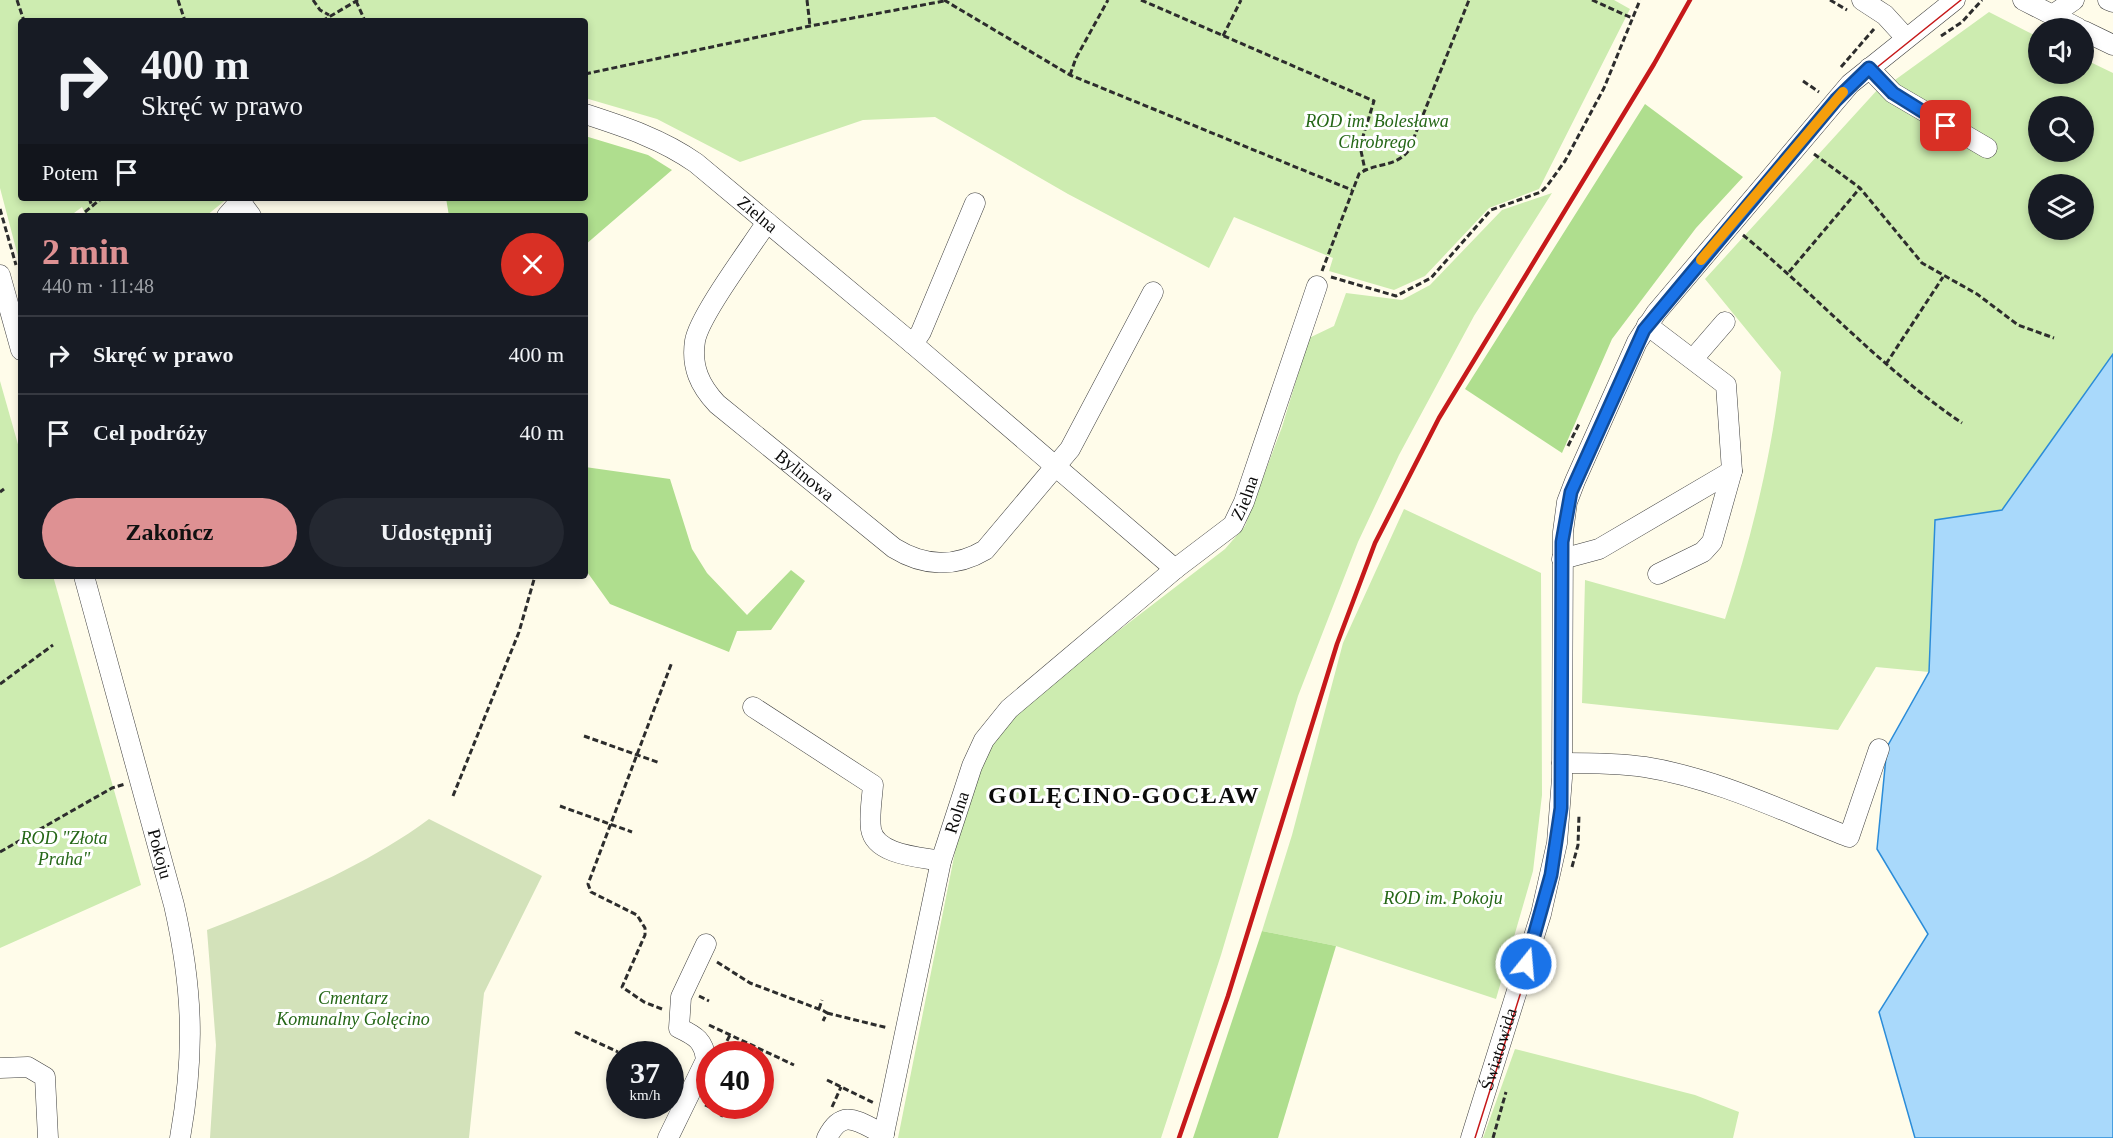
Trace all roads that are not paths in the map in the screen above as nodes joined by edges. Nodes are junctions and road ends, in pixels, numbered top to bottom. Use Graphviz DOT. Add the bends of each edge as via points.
graph roads {
  1 [pos="1862,0"];
  2 [pos="1955,0"];
  3 [pos="2023,0"];
  4 [pos="2074,0"];
  5 [pos="2108,0"];
  6 [pos="2113,2"];
  7 [pos="2054,14"];
  8 [pos="2061,18"];
  9 [pos="2094,36"];
  10 [pos="1906,38"];
  11 [pos="2113,45"];
  12 [pos="1869,68"];
  13 [pos="588,115"];
  14 [pos="1987,148"];
  15 [pos="975,203"];
  16 [pos="767,222"];
  17 [pos="9,273"];
  18 [pos="1319,280"];
  19 [pos="1153,292"];
  20 [pos="17,322"];
  21 [pos="1725,322"];
  22 [pos="1647,325"];
  23 [pos="913,344"];
  24 [pos="1693,359"];
  25 [pos="1055,465"];
  26 [pos="1732,471"];
  27 [pos="1562,559"];
  28 [pos="1175,569"];
  29 [pos="1658,574"];
  30 [pos="85,579"];
  31 [pos="753,707"];
  32 [pos="1879,748"];
  33 [pos="1562,763"];
  34 [pos="941,861"];
  35 [pos="710,953"];
  36 [pos="0,1068"];
  37 [pos="884,1136"];
  38 [pos="48,1138"];
  39 [pos="180,1138"];
  40 [pos="668,1138"];
  41 [pos="826,1138"];
  42 [pos="1471,1138"];
  1 -- 10 [label="street" via="1885,15"];
  2 -- 10 [label="street, Światowida"];
  3 -- 7 [label="street"];
  4 -- 7 [label="street"];
  5 -- 6 [label="street"];
  7 -- 8 [label="street"];
  9 -- 11 [label="street"];
  10 -- 12 [label="street, Światowida"];
  12 -- 14 [label="street" via="1893,93"];
  12 -- 22 [label="street, Światowida" via="1836,100"];
  13 -- 16 [label="street, Zielna" via="672,146"];
  15 -- 23 [label="street"];
  16 -- 23 [label="street, Zielna"];
  16 -- 25 [label="street, Bylinowa" via="695,339 696,374 704,391 717,404 894,548 910,558 934,563 971,559 985,550"];
  17 -- 20 [label="street"];
  18 -- 28 [label="street, Zielna" via="1233,525"];
  19 -- 25 [label="street" via="1070,449"];
  21 -- 24 [label="street"];
  22 -- 24 [label="street"];
  22 -- 27 [label="street, Światowida" via="1571,492 1563,523"];
  23 -- 25 [label="street, Zielna"];
  24 -- 26 [label="street" via="1726,386"];
  25 -- 28 [label="street, Zielna"];
  26 -- 27 [label="street" via="1599,549"];
  26 -- 29 [label="street" via="1712,542 1703,552"];
  27 -- 33 [label="street, Światowida"];
  28 -- 34 [label="street, Rolna" via="996,722 972,766"];
  30 -- 39 [label="street, Pokoju" via="186,957 191,1029"];
  31 -- 34 [label="street" via="873,785 871,828 879,844"];
  32 -- 33 [label="street" via="1849,837 1684,776 1644,767"];
  33 -- 42 [label="street, Światowida" via="1559,829 1547,893"];
  34 -- 37 [label="street, Rolna"];
  35 -- 40 [label="street" via="681,997 679,1028 705,1046 706,1060"];
  36 -- 38 [label="street" via="28,1067 45,1077"];
  37 -- 41 [label="street" via="852,1119 833,1125"];
}
